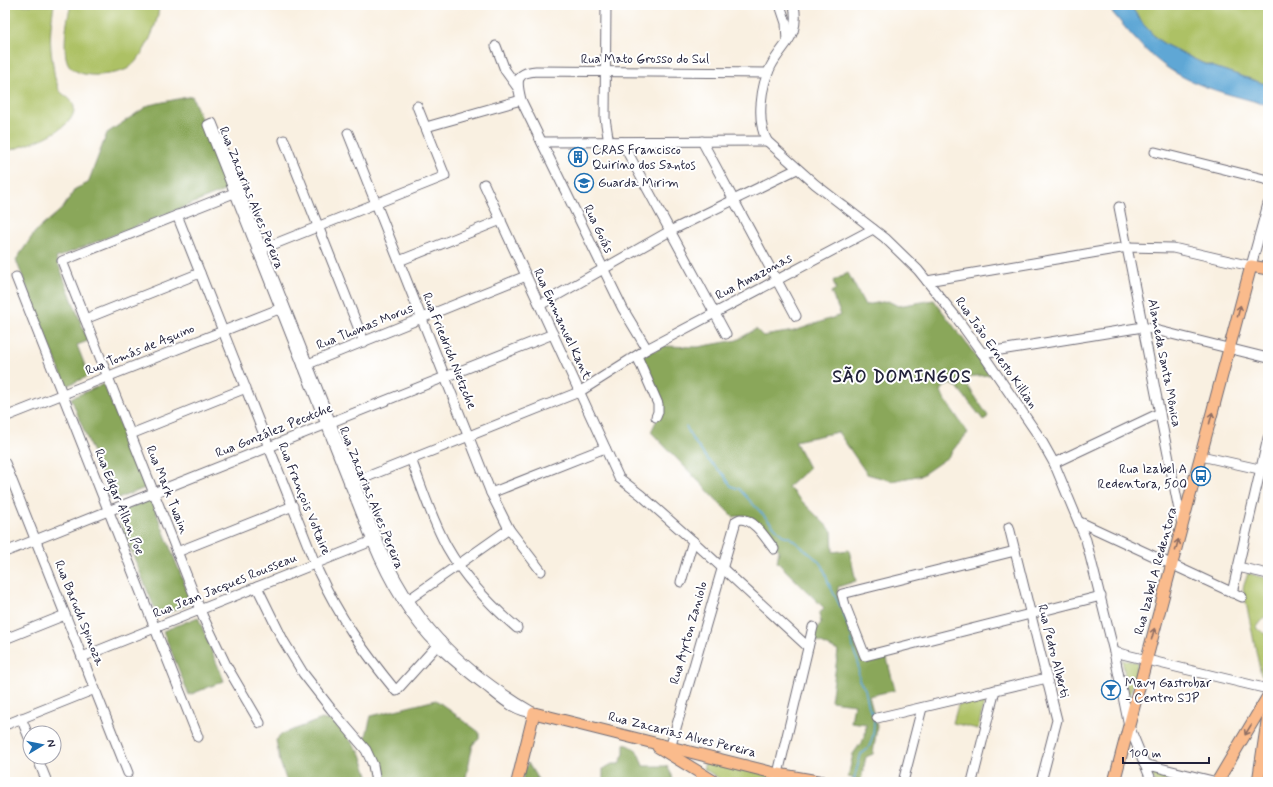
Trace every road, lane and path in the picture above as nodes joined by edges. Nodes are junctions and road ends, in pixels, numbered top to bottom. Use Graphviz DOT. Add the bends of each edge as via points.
graph roads {
  1 [pos="606,5"];
  2 [pos="780,5"];
  3 [pos="794,5"];
  4 [pos="787,43"];
  5 [pos="496,46"];
  6 [pos="605,71"];
  7 [pos="768,73"];
  8 [pos="522,74"];
  9 [pos="518,88"];
  10 [pos="521,100"];
  11 [pos="417,106"];
  12 [pos="426,127"];
  13 [pos="348,133"];
  14 [pos="284,140"];
  15 [pos="702,141"];
  16 [pos="767,141"];
  17 [pos="542,142"];
  18 [pos="611,142"];
  19 [pos="622,142"];
  20 [pos="1155,152"];
  21 [pos="797,168"];
  22 [pos="1268,180"];
  23 [pos="484,184"];
  24 [pos="236,192"];
  25 [pos="734,200"];
  26 [pos="376,203"];
  27 [pos="1268,204"];
  28 [pos="1119,207"];
  29 [pos="177,215"];
  30 [pos="501,220"];
  31 [pos="318,227"];
  32 [pos="873,229"];
  33 [pos="670,231"];
  34 [pos="1127,246"];
  35 [pos="260,250"];
  36 [pos="399,260"];
  37 [pos="1252,266"];
  38 [pos="603,269"];
  39 [pos="1268,269"];
  40 [pos="200,273"];
  41 [pos="526,276"];
  42 [pos="16,277"];
  43 [pos="777,280"];
  44 [pos="927,280"];
  45 [pos="540,305"];
  46 [pos="282,307"];
  47 [pos="715,313"];
  48 [pos="796,316"];
  49 [pos="422,318"];
  50 [pos="85,319"];
  51 [pos="1143,327"];
  52 [pos="223,331"];
  53 [pos="553,334"];
  54 [pos="726,334"];
  55 [pos="364,342"];
  56 [pos="1229,348"];
  57 [pos="647,349"];
  58 [pos="982,353"];
  59 [pos="636,356"];
  60 [pos="1268,358"];
  61 [pos="305,366"];
  62 [pos="108,377"];
  63 [pos="445,377"];
  64 [pos="246,388"];
  65 [pos="579,392"];
  66 [pos="62,395"];
  67 [pos="1160,413"];
  68 [pos="656,417"];
  69 [pos="5,418"];
  70 [pos="328,424"];
  71 [pos="131,434"];
  72 [pos="469,436"];
  73 [pos="1268,438"];
  74 [pos="269,447"];
  75 [pos="605,448"];
  76 [pos="1201,456"];
  77 [pos="411,459"];
  78 [pos="1054,463"];
  79 [pos="5,465"];
  80 [pos="1264,470"];
  81 [pos="352,483"];
  82 [pos="154,493"];
  83 [pos="491,493"];
  84 [pos="293,506"];
  85 [pos="109,511"];
  86 [pos="1080,522"];
  87 [pos="1182,525"];
  88 [pos="1009,527"];
  89 [pos="509,529"];
  90 [pos="36,540"];
  91 [pos="374,540"];
  92 [pos="693,541"];
  93 [pos="774,549"];
  94 [pos="1015,551"];
  95 [pos="5,552"];
  96 [pos="177,552"];
  97 [pos="316,564"];
  98 [pos="458,565"];
  99 [pos="1172,565"];
  100 [pos="1238,567"];
  101 [pos="722,568"];
  102 [pos="541,571"];
  103 [pos="1268,574"];
  104 [pos="681,582"];
  105 [pos="257,587"];
  106 [pos="1232,593"];
  107 [pos="1101,596"];
  108 [pos="1242,598"];
  109 [pos="406,602"];
  110 [pos="200,610"];
  111 [pos="1031,614"];
  112 [pos="65,615"];
  113 [pos="813,627"];
  114 [pos="155,628"];
  115 [pos="517,628"];
  116 [pos="5,639"];
  117 [pos="439,643"];
  118 [pos="808,648"];
  119 [pos="1114,652"];
  120 [pos="82,657"];
  121 [pos="1146,660"];
  122 [pos="1046,678"];
  123 [pos="95,689"];
  124 [pos="1268,689"];
  125 [pos="995,690"];
  126 [pos="1268,696"];
  127 [pos="922,708"];
  128 [pos="534,713"];
  129 [pos="1268,715"];
  130 [pos="21,718"];
  131 [pos="877,718"];
  132 [pos="260,723"];
  133 [pos="5,725"];
  134 [pos="24,725"];
  135 [pos="1129,726"];
  136 [pos="198,737"];
  137 [pos="669,750"];
  138 [pos="697,753"];
  139 [pos="713,757"];
  140 [pos="1144,764"];
  141 [pos="40,765"];
  142 [pos="691,767"];
  143 [pos="128,773"];
  144 [pos="704,775"];
  145 [pos="777,778"];
  146 [pos="47,782"];
  147 [pos="376,782"];
  148 [pos="517,782"];
  149 [pos="715,782"];
  150 [pos="823,782"];
  151 [pos="903,782"];
  152 [pos="972,782"];
  153 [pos="1041,782"];
  154 [pos="1114,782"];
  155 [pos="1152,782"];
  156 [pos="1217,782"];
  157 [pos="1258,782"];
  1 -- 6 [label="street"];
  2 -- 4 [label="street" via="786,23"];
  3 -- 4 [label="street" via="795,27"];
  4 -- 7 [label="street"];
  5 -- 9 [label="street" via="505,70"];
  6 -- 7 [label="street, Rua Mato Grosso do Sul"];
  6 -- 8 [label="street, Rua Mato Grosso do Sul" via="536,71"];
  6 -- 18 [label="street" via="605,118"];
  7 -- 16 [label="street" via="762,93 761,114 762,128"];
  8 -- 9 [label="street, Rua Goiás" via="519,77"];
  9 -- 10 [label="street, Rua Goiás"];
  10 -- 12 [label="street"];
  10 -- 17 [label="street, Rua Goiás"];
  11 -- 12 [label="street"];
  12 -- 26 [label="street" via="445,176"];
  13 -- 26 [label="street, Rua Friedrich Nietzche"];
  14 -- 31 [label="street"];
  15 -- 16 [label="street"];
  15 -- 19 [label="street"];
  15 -- 25 [label="street"];
  16 -- 21 [label="street, Rua João Ernesto Killian"];
  17 -- 18 [label="street"];
  17 -- 38 [label="street, Rua Goiás"];
  18 -- 19 [label="street"];
  19 -- 33 [label="street"];
  20 -- 22 [label="street"];
  21 -- 25 [label="street"];
  21 -- 32 [label="street, Rua João Ernesto Killian"];
  23 -- 30 [label="street, Rua Emmanuel Kant"];
  24 -- 24 [label="street, Rua Zacarias Alves Pereira" via="212,123 208,125"];
  24 -- 29 [label="street"];
  24 -- 35 [label="street, Rua Zacarias Alves Pereira"];
  25 -- 33 [label="street"];
  25 -- 43 [label="street"];
  26 -- 31 [label="street"];
  26 -- 36 [label="street, Rua Friedrich Nietzche"];
  27 -- 37 [label="street, Rua Izabel A Redentora"];
  28 -- 34 [label="street, Alameda Santa Mônica"];
  29 -- 40 [label="street, Rua François Voltaire"];
  29 -- 50 [label="street, Rua Mark Twain" via="62,261"];
  30 -- 36 [label="street"];
  30 -- 41 [label="street, Rua Emmanuel Kant"];
  31 -- 35 [label="street"];
  31 -- 55 [label="street"];
  32 -- 43 [label="street, Rua Amazonas"];
  32 -- 44 [label="street, Rua João Ernesto Killian"];
  33 -- 38 [label="street"];
  33 -- 47 [label="street"];
  34 -- 37 [label="street" via="1173,248"];
  34 -- 44 [label="street"];
  34 -- 51 [label="street, Alameda Santa Mônica"];
  35 -- 46 [label="street, Rua Zacarias Alves Pereira"];
  36 -- 49 [label="street, Rua Friedrich Nietzche"];
  37 -- 39 [label="main road"];
  56 -- 37 [label="main road, Rua Izabel A Redentora, one-way"];
  38 -- 45 [label="street"];
  38 -- 57 [label="street, Rua Goiás" via="622,309"];
  40 -- 50 [label="street"];
  40 -- 52 [label="street, Rua François Voltaire"];
  41 -- 45 [label="street, Rua Emmanuel Kant"];
  41 -- 49 [label="street, Rua Thomas Morus"];
  42 -- 66 [label="street, Rua Edgar Allan Poe"];
  43 -- 47 [label="street, Rua Amazonas"];
  43 -- 48 [label="street"];
  44 -- 58 [label="street, Rua João Ernesto Killian"];
  45 -- 53 [label="street, Rua Emmanuel Kant"];
  46 -- 52 [label="street, Rua Tomás de Aquino"];
  46 -- 61 [label="street, Rua Zacarias Alves Pereira"];
  47 -- 54 [label="street"];
  47 -- 57 [label="street, Rua Amazonas"];
  49 -- 55 [label="street, Rua Thomas Morus"];
  49 -- 63 [label="street, Rua Friedrich Nietzche"];
  50 -- 62 [label="street, Rua Mark Twain"];
  51 -- 56 [label="street"];
  51 -- 58 [label="street"];
  51 -- 67 [label="street, Alameda Santa Mônica"];
  52 -- 62 [label="street, Rua Tomás de Aquino"];
  52 -- 64 [label="street, Rua François Voltaire"];
  53 -- 63 [label="street, Rua González Pecotche"];
  53 -- 65 [label="street, Rua Emmanuel Kant"];
  55 -- 61 [label="street, Rua Thomas Morus"];
  56 -- 60 [label="street"];
  76 -- 56 [label="main road, Rua Izabel A Redentora, one-way"];
  57 -- 59 [label="street, Rua Amazonas"];
  58 -- 78 [label="street, Rua João Ernesto Killian"];
  59 -- 65 [label="street, Rua Amazonas"];
  59 -- 68 [label="street" via="658,404"];
  61 -- 70 [label="street, Rua Zacarias Alves Pereira"];
  62 -- 66 [label="street, Rua Tomás de Aquino"];
  62 -- 71 [label="street, Rua Mark Twain"];
  63 -- 70 [label="street, Rua González Pecotche"];
  63 -- 72 [label="street, Rua Friedrich Nietzche"];
  64 -- 71 [label="street"];
  64 -- 74 [label="street, Rua François Voltaire"];
  65 -- 72 [label="street, Rua Amazonas"];
  65 -- 75 [label="street, Rua Emmanuel Kant"];
  66 -- 69 [label="street, Rua Tomás de Aquino"];
  66 -- 85 [label="street, Rua Edgar Allan Poe"];
  67 -- 78 [label="street"];
  67 -- 87 [label="street, Alameda Santa Mônica"];
  70 -- 74 [label="street, Rua González Pecotche"];
  70 -- 81 [label="street, Rua Zacarias Alves Pereira"];
  71 -- 82 [label="street, Rua Mark Twain"];
  72 -- 77 [label="street, Rua Amazonas"];
  72 -- 83 [label="street, Rua Friedrich Nietzche"];
  73 -- 80 [label="street"];
  74 -- 82 [label="street, Rua González Pecotche"];
  74 -- 84 [label="street, Rua François Voltaire"];
  75 -- 83 [label="street"];
  75 -- 92 [label="street, Rua Emmanuel Kant" via="622,482"];
  76 -- 80 [label="street"];
  76 -- 87 [label="main road, Rua Izabel A Redentora"];
  77 -- 81 [label="street, Rua Amazonas"];
  77 -- 98 [label="street" via="441,534"];
  78 -- 86 [label="street, Rua João Ernesto Killian"];
  79 -- 90 [label="street, Rua Baruch Spinoza"];
  80 -- 100 [label="street"];
  81 -- 91 [label="street, Rua Zacarias Alves Pereira"];
  82 -- 85 [label="street, Rua González Pecotche"];
  82 -- 96 [label="street, Rua Mark Twain"];
  83 -- 89 [label="street, Rua Friedrich Nietzche"];
  84 -- 96 [label="street"];
  84 -- 97 [label="street, Rua François Voltaire"];
  85 -- 90 [label="street, Rua González Pecotche"];
  85 -- 114 [label="street, Rua Edgar Allan Poe"];
  86 -- 99 [label="street"];
  86 -- 107 [label="street, Rua João Ernesto Killian"];
  99 -- 87 [label="main road, Rua Izabel A Redentora, one-way"];
  88 -- 94 [label="street, Rua Pedro Alberti"];
  89 -- 98 [label="street"];
  89 -- 102 [label="street, Rua Friedrich Nietzche"];
  90 -- 95 [label="street, Rua González Pecotche"];
  90 -- 112 [label="street, Rua Baruch Spinoza"];
  91 -- 97 [label="street, Rua Jean Jacques Rousseau"];
  91 -- 109 [label="street, Rua Zacarias Alves Pereira"];
  92 -- 101 [label="street"];
  92 -- 104 [label="street"];
  93 -- 101 [label="street, Rua Ayrton Zaniolo" via="760,531 748,521 740,519 736,521"];
  94 -- 111 [label="street, Rua Pedro Alberti"];
  94 -- 111 [label="street" via="842,594 865,656"];
  96 -- 110 [label="street, Rua Mark Twain"];
  97 -- 105 [label="street, Rua Jean Jacques Rousseau"];
  97 -- 117 [label="street, Rua François Voltaire" via="353,636 396,690"];
  98 -- 109 [label="street"];
  98 -- 115 [label="street" via="481,595"];
  99 -- 106 [label="street"];
  121 -- 99 [label="main road, Rua Izabel A Redentora, one-way"];
  100 -- 103 [label="street"];
  100 -- 106 [label="street"];
  101 -- 118 [label="street"];
  101 -- 137 [label="street, Rua Ayrton Zaniolo"];
  105 -- 110 [label="street, Rua Jean Jacques Rousseau"];
  105 -- 147 [label="street" via="283,640 303,673 371,758"];
  106 -- 108 [label="street"];
  107 -- 111 [label="street"];
  107 -- 119 [label="street, Rua João Ernesto Killian"];
  109 -- 117 [label="street, Rua Zacarias Alves Pereira"];
  110 -- 114 [label="street, Rua Jean Jacques Rousseau"];
  110 -- 132 [label="street, Rua Mark Twain" via="226,665"];
  111 -- 122 [label="street, Rua Pedro Alberti"];
  112 -- 116 [label="street"];
  112 -- 120 [label="street, Rua Baruch Spinoza"];
  113 -- 118 [label="street"];
  114 -- 120 [label="street, Rua Jean Jacques Rousseau"];
  114 -- 136 [label="street, Rua Edgar Allan Poe"];
  117 -- 128 [label="street, Rua Zacarias Alves Pereira" via="507,697"];
  118 -- 145 [label="street"];
  119 -- 121 [label="street"];
  119 -- 135 [label="street, Rua João Ernesto Killian"];
  120 -- 123 [label="street, Rua Baruch Spinoza"];
  121 -- 124 [label="street"];
  121 -- 135 [label="main road, Rua Izabel A Redentora"];
  122 -- 125 [label="street"];
  122 -- 153 [label="street, Rua Pedro Alberti" via="1057,720"];
  123 -- 130 [label="street"];
  123 -- 143 [label="street, Rua Baruch Spinoza"];
  125 -- 127 [label="street"];
  125 -- 152 [label="street"];
  126 -- 156 [label="main road, one-way"];
  127 -- 131 [label="street"];
  127 -- 151 [label="street"];
  128 -- 137 [label="main road, Rua Zacarias Alves Pereira" via="649,741"];
  128 -- 148 [label="main road"];
  129 -- 157 [label="main road"];
  130 -- 133 [label="street"];
  130 -- 134 [label="street"];
  135 -- 140 [label="street, Rua João Ernesto Killian"];
  135 -- 154 [label="main road, Rua Izabel A Redentora"];
  137 -- 138 [label="main road, Rua Zacarias Alves Pereira"];
  137 -- 142 [label="main road, Rua Zacarias Alves Pereira"];
  138 -- 139 [label="main road, Rua Zacarias Alves Pereira"];
  138 -- 142 [label="main road" via="699,762"];
  139 -- 144 [label="main road" via="702,762 701,769"];
  139 -- 145 [label="main road, Rua Zacarias Alves Pereira"];
  140 -- 155 [label="street, Rua João Ernesto Killian"];
  140 -- 156 [label="street"];
  141 -- 146 [label="street"];
  142 -- 144 [label="main road, Rua Zacarias Alves Pereira"];
  144 -- 149 [label="main road, Rua Zacarias Alves Pereira"];
  145 -- 150 [label="main road, Rua Zacarias Alves Pereira"];
}
